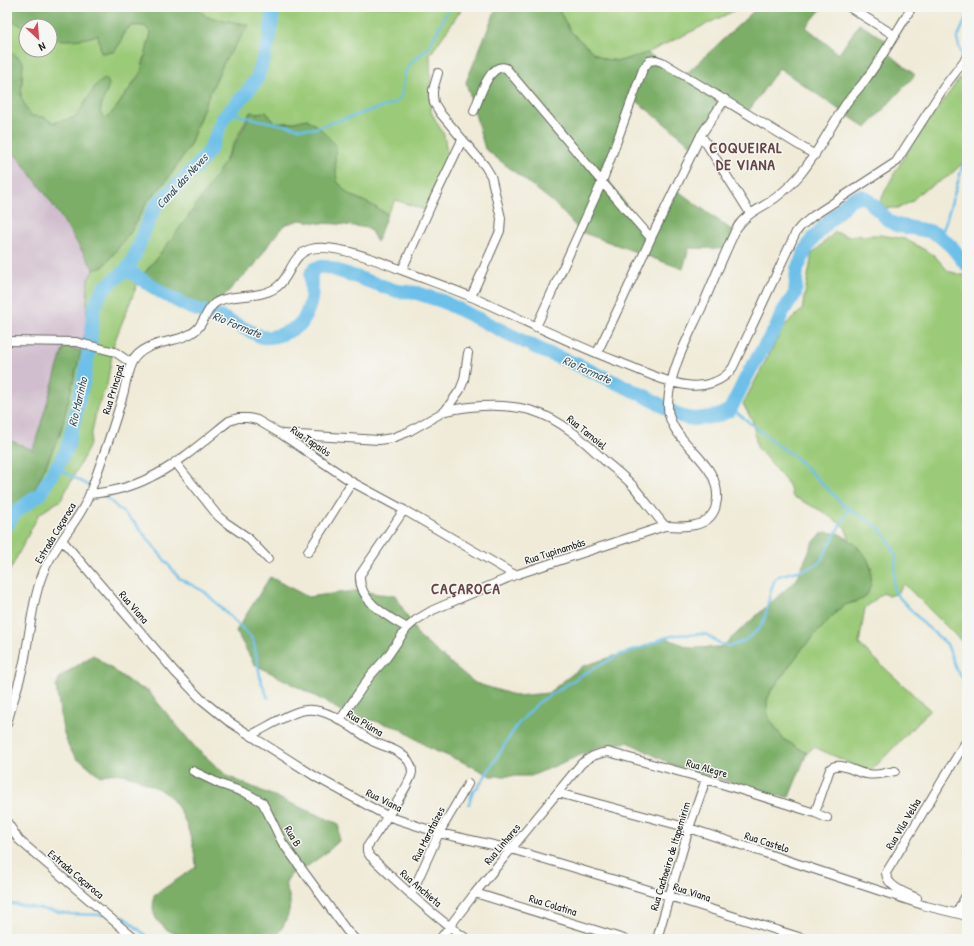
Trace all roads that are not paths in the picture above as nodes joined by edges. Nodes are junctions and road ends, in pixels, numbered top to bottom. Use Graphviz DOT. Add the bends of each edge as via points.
graph roads {
  1 [pos="849,7"];
  2 [pos="912,7"];
  3 [pos="894,35"];
  4 [pos="967,57"];
  5 [pos="438,73"];
  6 [pos="725,99"];
  7 [pos="474,111"];
  8 [pos="700,135"];
  9 [pos="462,140"];
  10 [pos="815,155"];
  11 [pos="602,182"];
  12 [pos="750,212"];
  13 [pos="651,238"];
  14 [pos="402,270"];
  15 [pos="470,297"];
  16 [pos="536,327"];
  17 [pos="7,341"];
  18 [pos="468,353"];
  19 [pos="597,353"];
  20 [pos="131,363"];
  21 [pos="671,382"];
  22 [pos="445,411"];
  23 [pos="281,434"];
  24 [pos="175,462"];
  25 [pos="352,482"];
  26 [pos="90,494"];
  27 [pos="404,510"];
  28 [pos="665,526"];
  29 [pos="62,540"];
  30 [pos="308,552"];
  31 [pos="268,559"];
  32 [pos="515,575"];
  33 [pos="406,628"];
  34 [pos="340,720"];
  35 [pos="7,724"];
  36 [pos="251,735"];
  37 [pos="967,740"];
  38 [pos="582,764"];
  39 [pos="193,771"];
  40 [pos="896,771"];
  41 [pos="706,779"];
  42 [pos="468,784"];
  43 [pos="558,793"];
  44 [pos="815,813"];
  45 [pos="387,816"];
  46 [pos="827,818"];
  47 [pos="7,822"];
  48 [pos="689,828"];
  49 [pos="439,833"];
  50 [pos="367,847"];
  51 [pos="511,849"];
  52 [pos="475,893"];
  53 [pos="967,894"];
  54 [pos="411,895"];
  55 [pos="669,896"];
  56 [pos="926,906"];
  57 [pos="956,913"];
  58 [pos="967,916"];
  59 [pos="450,927"];
  60 [pos="135,939"];
  61 [pos="355,939"];
  62 [pos="440,939"];
  63 [pos="468,939"];
  64 [pos="624,939"];
  65 [pos="657,939"];
  66 [pos="805,939"];
  1 -- 3 [label="street"];
  2 -- 3 [label="street"];
  3 -- 10 [label="street" via="865,81 846,103"];
  4 -- 21 [label="street" via="944,87 896,162 813,216 796,232 729,374 718,381 703,385 688,386"];
  5 -- 9 [label="street" via="432,96 434,103"];
  6 -- 8 [label="street"];
  6 -- 10 [label="street"];
  6 -- 11 [label="street" via="662,62 649,61 643,69"];
  7 -- 11 [label="street" via="492,71 500,67 510,70"];
  8 -- 12 [label="street"];
  8 -- 13 [label="street"];
  9 -- 14 [label="street"];
  9 -- 15 [label="street" via="476,153 491,176 501,218 500,231"];
  10 -- 12 [label="street" via="784,191"];
  11 -- 13 [label="street"];
  11 -- 16 [label="street"];
  12 -- 21 [label="street" via="736,229 684,346"];
  13 -- 19 [label="street"];
  14 -- 15 [label="street"];
  14 -- 20 [label="street, Rua Principal" via="370,257 333,249 311,249 297,257 275,289 252,296 228,298 214,304 198,328 186,336 147,348"];
  15 -- 16 [label="street"];
  16 -- 19 [label="street"];
  17 -- 20 [label="street" via="76,342 115,352"];
  18 -- 22 [label="street, Rua Tamoiel" via="464,380"];
  19 -- 21 [label="street"];
  20 -- 26 [label="street, Rua Principal" via="123,397"];
  21 -- 28 [label="street, Rua Tupinambás" via="668,414 675,430 704,462 715,483 717,494 716,508 706,521 688,527"];
  22 -- 23 [label="street, Rua Tamoiel" via="408,432 379,440"];
  22 -- 28 [label="street, Rua Tamoiel" via="470,407 509,407 533,411 552,419 572,431 631,484"];
  23 -- 24 [label="street, Rua Tapaiós" via="257,420 238,418 228,421"];
  23 -- 25 [label="street, Rua Tapaiós"];
  24 -- 26 [label="street, Rua Tapaiós" via="128,487"];
  24 -- 31 [label="street" via="218,516 247,537"];
  25 -- 27 [label="street, Rua Tapaiós"];
  25 -- 30 [label="street"];
  26 -- 29 [label="street, Estrada Caçaroca"];
  27 -- 32 [label="street, Rua Tapaiós"];
  27 -- 33 [label="street" via="360,575 360,581 372,604"];
  28 -- 32 [label="street, Rua Tupinambás"];
  29 -- 35 [label="street, Estrada Caçaroca" via="44,572 39,588 24,663"];
  29 -- 36 [label="street, Rua Viana" via="201,699 228,721"];
  32 -- 33 [label="street, Rua Tupinambás" via="433,610"];
  33 -- 34 [label="street, Rua Tupinambás"];
  34 -- 36 [label="street, Rua Piúma" via="318,710 307,710 296,712"];
  34 -- 45 [label="street, Rua Piúma" via="372,741 400,753 409,761 412,772"];
  36 -- 45 [label="street, Rua Viana" via="316,777"];
  37 -- 56 [label="street, Rua Vila Velha" via="886,873 889,882 896,888 918,898"];
  38 -- 41 [label="street, Rua Alegre" via="599,753 608,752"];
  38 -- 43 [label="street, Rua Linhares"];
  39 -- 61 [label="street, Rua B" via="262,802 282,842"];
  40 -- 44 [label="street" via="869,775 834,766 830,769"];
  41 -- 44 [label="street, Rua Alegre"];
  41 -- 48 [label="street, Rua Cachoeiro de Itapemirim"];
  42 -- 49 [label="street, Rua Marataízes"];
  43 -- 48 [label="street, Rua Castelo"];
  43 -- 51 [label="street, Rua Linhares"];
  44 -- 46 [label="street, Rua Alegre"];
  45 -- 49 [label="street, Rua Viana"];
  45 -- 50 [label="street, Rua Piúma"];
  47 -- 60 [label="street, Estrada Caçaroca" via="19,840"];
  48 -- 55 [label="street, Rua Cachoeiro de Itapemirim"];
  48 -- 56 [label="street, Rua Castelo"];
  49 -- 51 [label="street, Rua Viana"];
  49 -- 54 [label="street, Rua Marataízes"];
  50 -- 54 [label="street, Rua Anchieta" via="370,856"];
  51 -- 52 [label="street, Rua Linhares"];
  51 -- 55 [label="street, Rua Viana"];
  52 -- 59 [label="street, Rua Linhares"];
  52 -- 64 [label="street, Rua Colatina"];
  53 -- 57 [label="street"];
  54 -- 59 [label="street, Rua Anchieta"];
  55 -- 65 [label="street, Rua Cachoeiro de Itapemirim"];
  55 -- 66 [label="street, Rua Viana"];
  56 -- 57 [label="street, Rua Castelo"];
  57 -- 58 [label="street, Rua Castelo"];
  59 -- 62 [label="street, Rua Linhares"];
  59 -- 63 [label="street, Rua Anchieta"];
}
